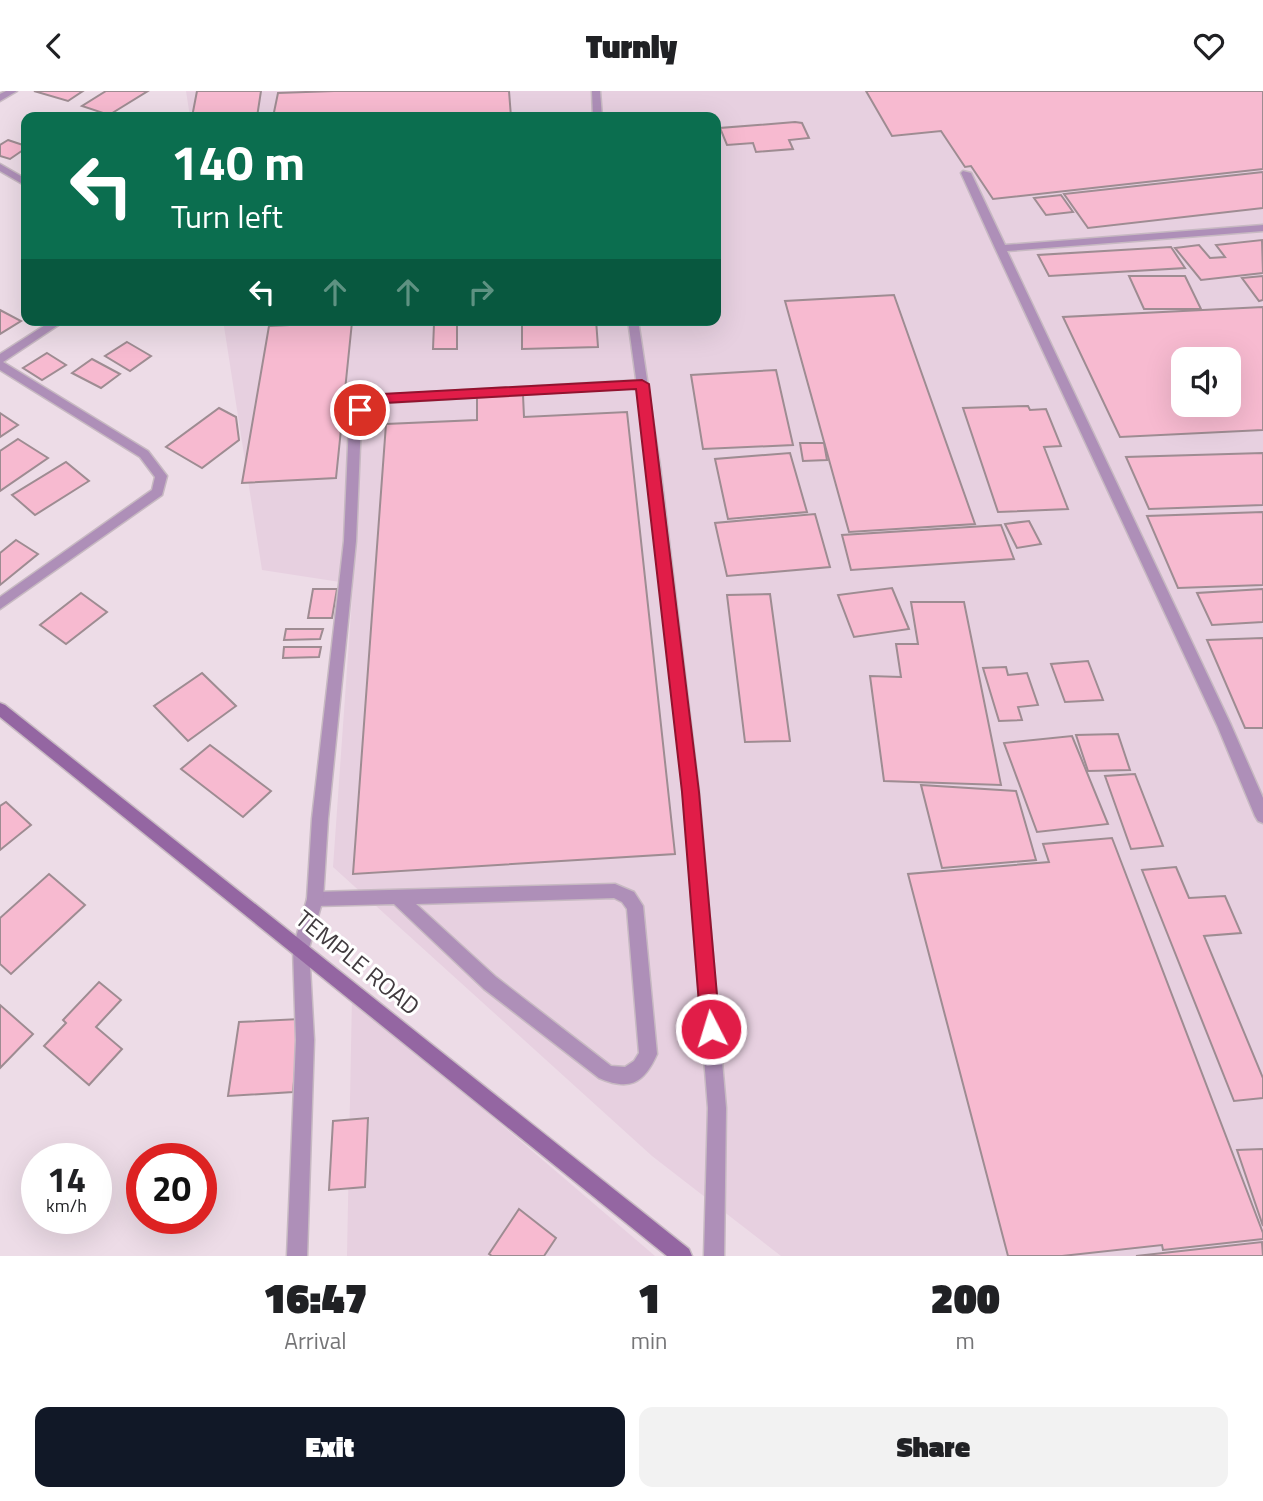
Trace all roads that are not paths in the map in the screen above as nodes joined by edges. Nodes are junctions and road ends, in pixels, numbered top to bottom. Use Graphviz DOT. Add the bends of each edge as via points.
graph roads {
  1 [pos="13,91"];
  2 [pos="596,91"];
  3 [pos="0,98"];
  4 [pos="598,112"];
  5 [pos="0,167"];
  6 [pos="966,173"];
  7 [pos="21,180"];
  8 [pos="1263,228"];
  9 [pos="1000,248"];
  10 [pos="52,326"];
  11 [pos="634,326"];
  12 [pos="0,359"];
  13 [pos="0,365"];
  14 [pos="642,384"];
  15 [pos="0,604"];
  16 [pos="0,709"];
  17 [pos="1263,816"];
  18 [pos="397,897"];
  19 [pos="314,899"];
  20 [pos="301,948"];
  21 [pos="297,1256"];
  22 [pos="682,1256"];
  23 [pos="714,1256"];
  1 -- 3 [label="street"];
  2 -- 4 [label="street"];
  5 -- 7 [label="street"];
  6 -- 9 [label="street"];
  8 -- 9 [label="street"];
  9 -- 17 [label="street"];
  10 -- 12 [label="street"];
  11 -- 14 [label="street"];
  13 -- 15 [label="street" via="144,454 161,476 158,492"];
  14 -- 19 [label="street" via="382,399 360,410 355,423 349,541"];
  14 -- 23 [label="street" via="689,778 717,1108"];
  16 -- 20 [label="street, TEMPLE ROAD"];
  18 -- 18 [label="street" via="490,982 605,1072 618,1079 642,1069 648,1054 635,906 628,897 615,891"];
  18 -- 19 [label="street"];
  19 -- 20 [label="street"];
  20 -- 21 [label="street" via="305,1040"];
  20 -- 22 [label="street, TEMPLE ROAD"];
}
